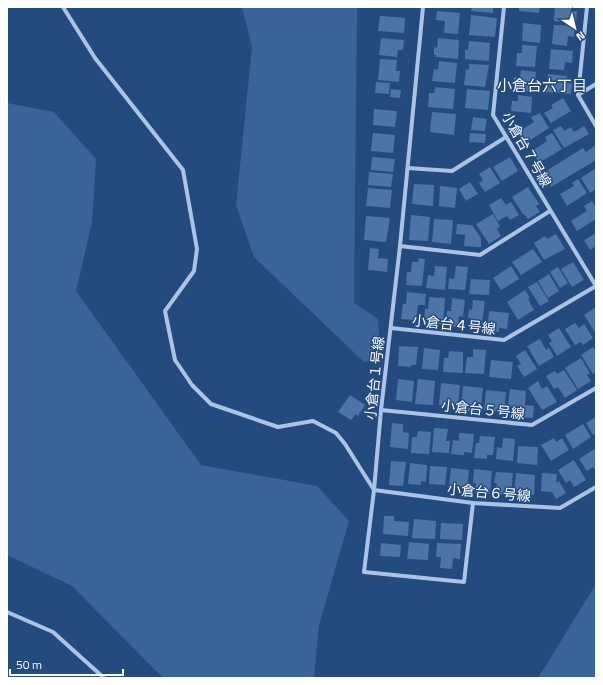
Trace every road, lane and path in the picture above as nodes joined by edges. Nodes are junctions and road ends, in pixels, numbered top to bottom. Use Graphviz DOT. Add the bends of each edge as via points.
graph roads {
  1 [pos="63,7"];
  2 [pos="422,7"];
  3 [pos="504,7"];
  4 [pos="587,7"];
  5 [pos="596,84"];
  6 [pos="578,95"];
  7 [pos="596,126"];
  8 [pos="506,137"];
  9 [pos="408,168"];
  10 [pos="550,211"];
  11 [pos="400,246"];
  12 [pos="596,286"];
  13 [pos="391,328"];
  14 [pos="596,388"];
  15 [pos="381,410"];
  16 [pos="596,487"];
  17 [pos="374,490"];
  18 [pos="473,503"];
  19 [pos="7,612"];
  20 [pos="104,678"];
  1 -- 17 [label="street" via="95,58 183,170 197,249 194,271 165,311 175,360 192,385 211,404 278,426 313,421 336,433"];
  2 -- 9 [label="street, 小倉台１号線"];
  3 -- 8 [label="street, 小倉台７号線" via="494,115"];
  4 -- 6 [label="street"];
  5 -- 6 [label="street"];
  6 -- 7 [label="street"];
  8 -- 9 [label="street" via="452,171"];
  8 -- 10 [label="street, 小倉台７号線"];
  9 -- 11 [label="street, 小倉台１号線"];
  10 -- 11 [label="street" via="480,255"];
  10 -- 12 [label="street, 小倉台７号線"];
  11 -- 13 [label="street, 小倉台１号線"];
  12 -- 13 [label="street, 小倉台４号線" via="504,340"];
  13 -- 15 [label="street, 小倉台１号線"];
  14 -- 15 [label="street, 小倉台５号線" via="532,426"];
  15 -- 17 [label="street, 小倉台１号線"];
  16 -- 18 [label="street, 小倉台６号線" via="560,508"];
  17 -- 18 [label="street, 小倉台６号線"];
  17 -- 18 [label="street, 小倉台１号線" via="364,572 464,582"];
  19 -- 20 [label="street" via="53,632"];
}
